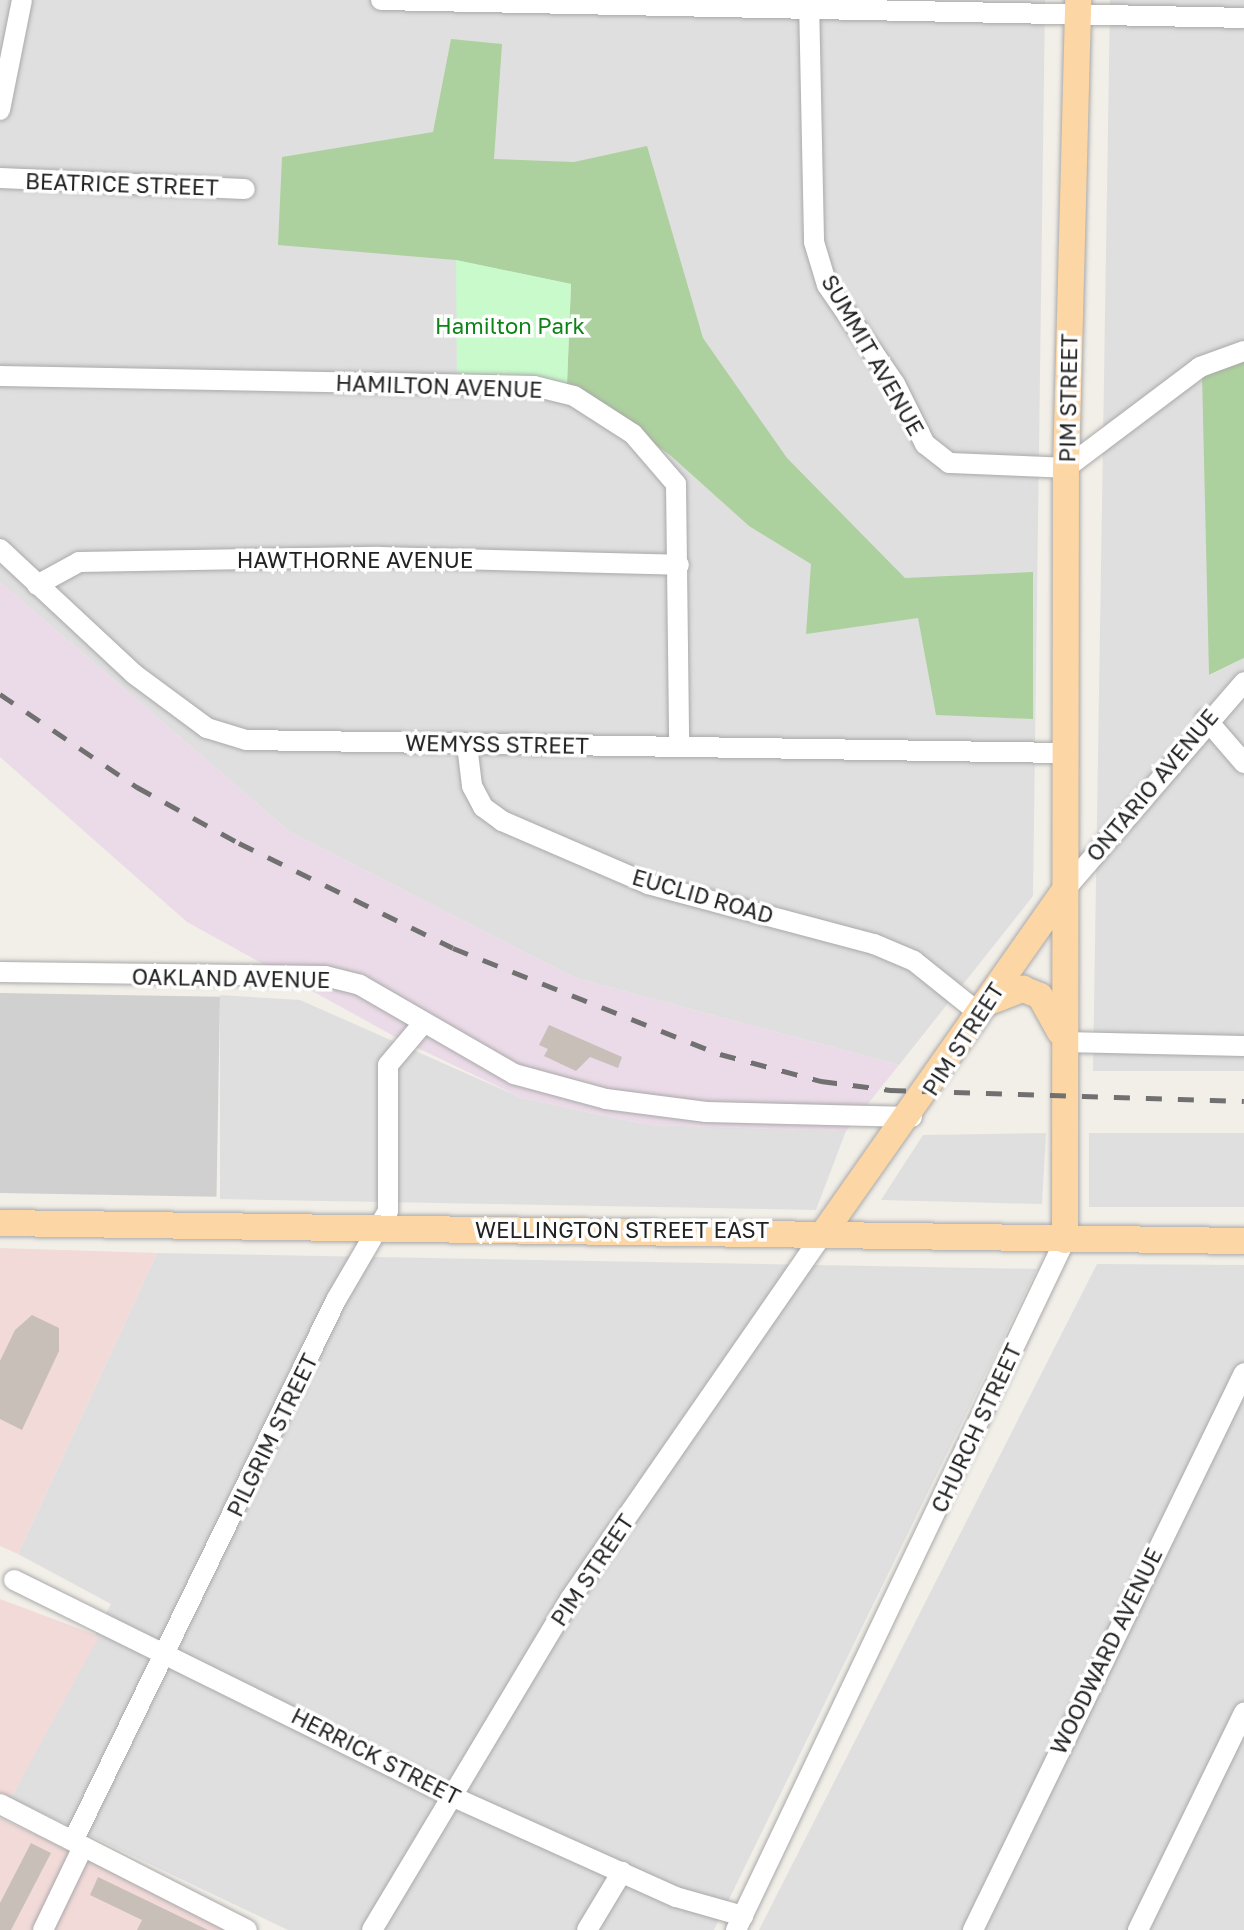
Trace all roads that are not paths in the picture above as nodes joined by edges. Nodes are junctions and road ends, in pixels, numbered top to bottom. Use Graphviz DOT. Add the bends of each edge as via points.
graph roads {
  1 [pos="22,0"];
  2 [pos="381,0"];
  3 [pos="557,2"];
  4 [pos="809,5"];
  5 [pos="1078,7"];
  6 [pos="1244,18"];
  7 [pos="0,110"];
  8 [pos="0,178"];
  9 [pos="245,189"];
  10 [pos="1244,351"];
  11 [pos="0,376"];
  12 [pos="1066,468"];
  13 [pos="0,549"];
  14 [pos="679,565"];
  15 [pos="37,585"];
  16 [pos="1244,682"];
  17 [pos="1206,719"];
  18 [pos="467,745"];
  19 [pos="679,746"];
  20 [pos="1064,753"];
  21 [pos="1244,763"];
  22 [pos="1063,892"];
  23 [pos="0,972"];
  24 [pos="982,1008"];
  25 [pos="421,1026"];
  26 [pos="1063,1042"];
  27 [pos="1244,1046"];
  28 [pos="912,1117"];
  29 [pos="1,1223"];
  30 [pos="377,1229"];
  31 [pos="825,1231"];
  32 [pos="1065,1240"];
  33 [pos="1244,1241"];
  34 [pos="1244,1373"];
  35 [pos="14,1580"];
  36 [pos="168,1652"];
  37 [pos="1244,1713"];
  38 [pos="449,1795"];
  39 [pos="0,1804"];
  40 [pos="78,1844"];
  41 [pos="622,1872"];
  42 [pos="740,1923"];
  43 [pos="43,1930"];
  44 [pos="247,1930"];
  45 [pos="372,1930"];
  46 [pos="587,1930"];
  47 [pos="973,1930"];
  48 [pos="1138,1930"];
  1 -- 7 [label="street"];
  2 -- 3 [label="street"];
  3 -- 4 [label="street"];
  4 -- 5 [label="street"];
  4 -- 12 [label="street, SUMMIT AVENUE" via="809,196 827,285 895,384 925,444 949,463"];
  5 -- 6 [label="street"];
  5 -- 12 [label="main road, PIM STREET"];
  8 -- 9 [label="street, BEATRICE STREET"];
  10 -- 12 [label="street" via="1200,367"];
  11 -- 14 [label="street, HAMILTON AVENUE" via="534,386 574,396 633,434 676,484"];
  12 -- 20 [label="main road, PIM STREET"];
  13 -- 15 [label="street, WEMYSS STREET"];
  14 -- 15 [label="street, HAWTHORNE AVENUE" via="379,557 79,562"];
  14 -- 19 [label="street, HAMILTON AVENUE"];
  15 -- 18 [label="street, WEMYSS STREET" via="207,728 246,740"];
  16 -- 17 [label="street, ONTARIO AVENUE"];
  17 -- 21 [label="street"];
  17 -- 22 [label="street, ONTARIO AVENUE"];
  18 -- 19 [label="street, WEMYSS STREET"];
  18 -- 24 [label="street, EUCLID ROAD" via="472,786 483,807 502,821 648,884 874,944 914,961"];
  19 -- 20 [label="street, WEMYSS STREET"];
  20 -- 22 [label="main road, PIM STREET"];
  22 -- 24 [label="main road, PIM STREET"];
  22 -- 26 [label="main road, CHURCH STREET"];
  23 -- 25 [label="street, OAKLAND AVENUE" via="325,976 360,985"];
  24 -- 26 [label="main road" via="1023,989 1040,996"];
  24 -- 28 [label="main road, PIM STREET"];
  25 -- 28 [label="street, OAKLAND AVENUE" via="514,1074 606,1099 706,1112"];
  25 -- 30 [label="street, PILGRIM STREET" via="388,1065 393,1181 388,1211"];
  26 -- 27 [label="street"];
  26 -- 32 [label="main road, CHURCH STREET"];
  28 -- 31 [label="main road, PIM STREET"];
  29 -- 30 [label="main road, WELLINGTON STREET EAST"];
  30 -- 31 [label="main road, WELLINGTON STREET EAST"];
  30 -- 36 [label="street, PILGRIM STREET"];
  31 -- 32 [label="main road, WELLINGTON STREET EAST"];
  31 -- 38 [label="street, PIM STREET" via="570,1599"];
  32 -- 33 [label="main road, WELLINGTON STREET EAST"];
  32 -- 42 [label="street, CHURCH STREET"];
  34 -- 47 [label="street, WOODWARD AVENUE"];
  35 -- 36 [label="street, HERRICK STREET"];
  36 -- 38 [label="street, HERRICK STREET"];
  36 -- 40 [label="street, PILGRIM STREET"];
  37 -- 48 [label="street"];
  38 -- 41 [label="street, HERRICK STREET"];
  38 -- 45 [label="street, PIM STREET"];
  39 -- 40 [label="street"];
  40 -- 43 [label="street, PILGRIM STREET"];
  40 -- 44 [label="street"];
  41 -- 42 [label="street, HERRICK STREET"];
  41 -- 46 [label="street"];
}
